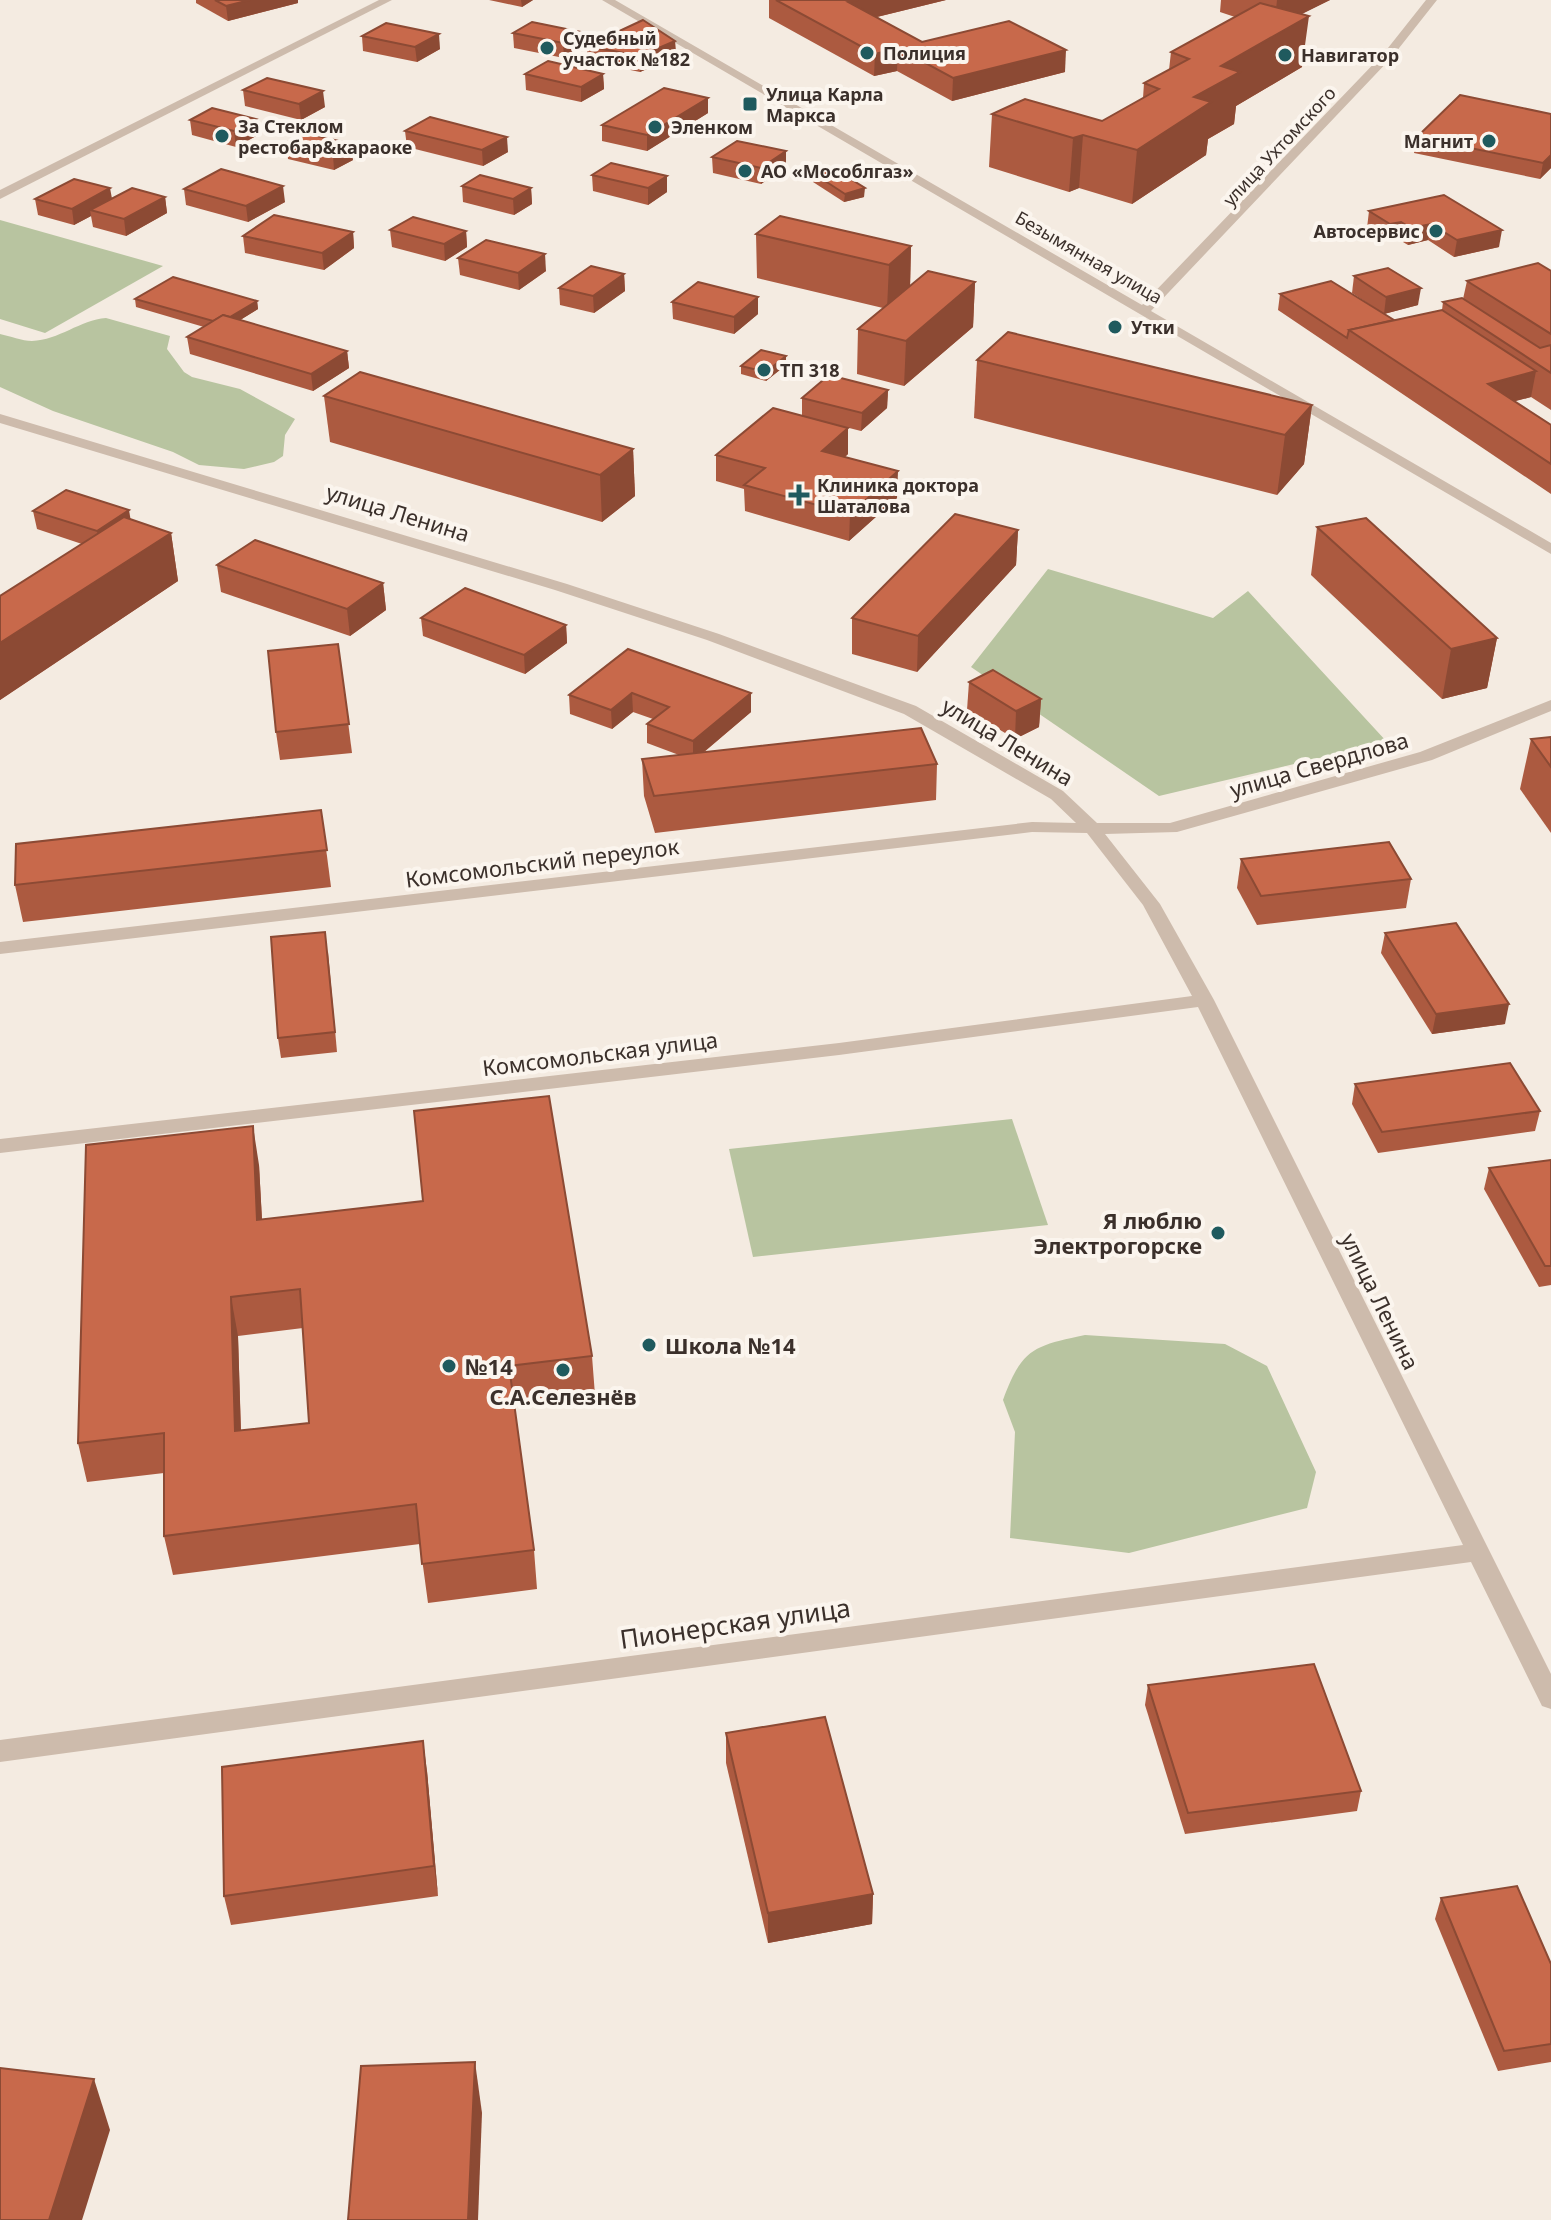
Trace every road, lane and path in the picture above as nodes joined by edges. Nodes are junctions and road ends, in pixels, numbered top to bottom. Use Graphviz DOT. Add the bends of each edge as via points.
graph roads {
  1 [pos="387,0"];
  2 [pos="607,0"];
  3 [pos="1432,0"];
  4 [pos="0,195"];
  5 [pos="1145,310"];
  6 [pos="0,418"];
  7 [pos="1551,549"];
  8 [pos="1551,705"];
  9 [pos="1090,826"];
  10 [pos="0,948"];
  11 [pos="1204,1000"];
  12 [pos="0,1146"];
  13 [pos="1478,1552"];
  14 [pos="1551,1699"];
  15 [pos="0,1751"];
  1 -- 4 [label="street"];
  2 -- 5 [label="street, Безымянная улица"];
  3 -- 5 [label="street, улица Ухтомского" via="1388,55"];
  5 -- 7 [label="street, Безымянная улица"];
  6 -- 9 [label="street, улица Ленина" via="561,587 910,710 1057,795"];
  8 -- 9 [label="street, улица Свердлова" via="1426,756 1171,828"];
  9 -- 10 [label="street, Комсомольский переулок" via="1032,827"];
  9 -- 11 [label="street, улица Ленина" via="1151,904"];
  11 -- 12 [label="street, Комсомольская улица" via="839,1049"];
  11 -- 13 [label="street, улица Ленина"];
  13 -- 14 [label="street, улица Ленина"];
  13 -- 15 [label="street, Пионерская улица"];
}
